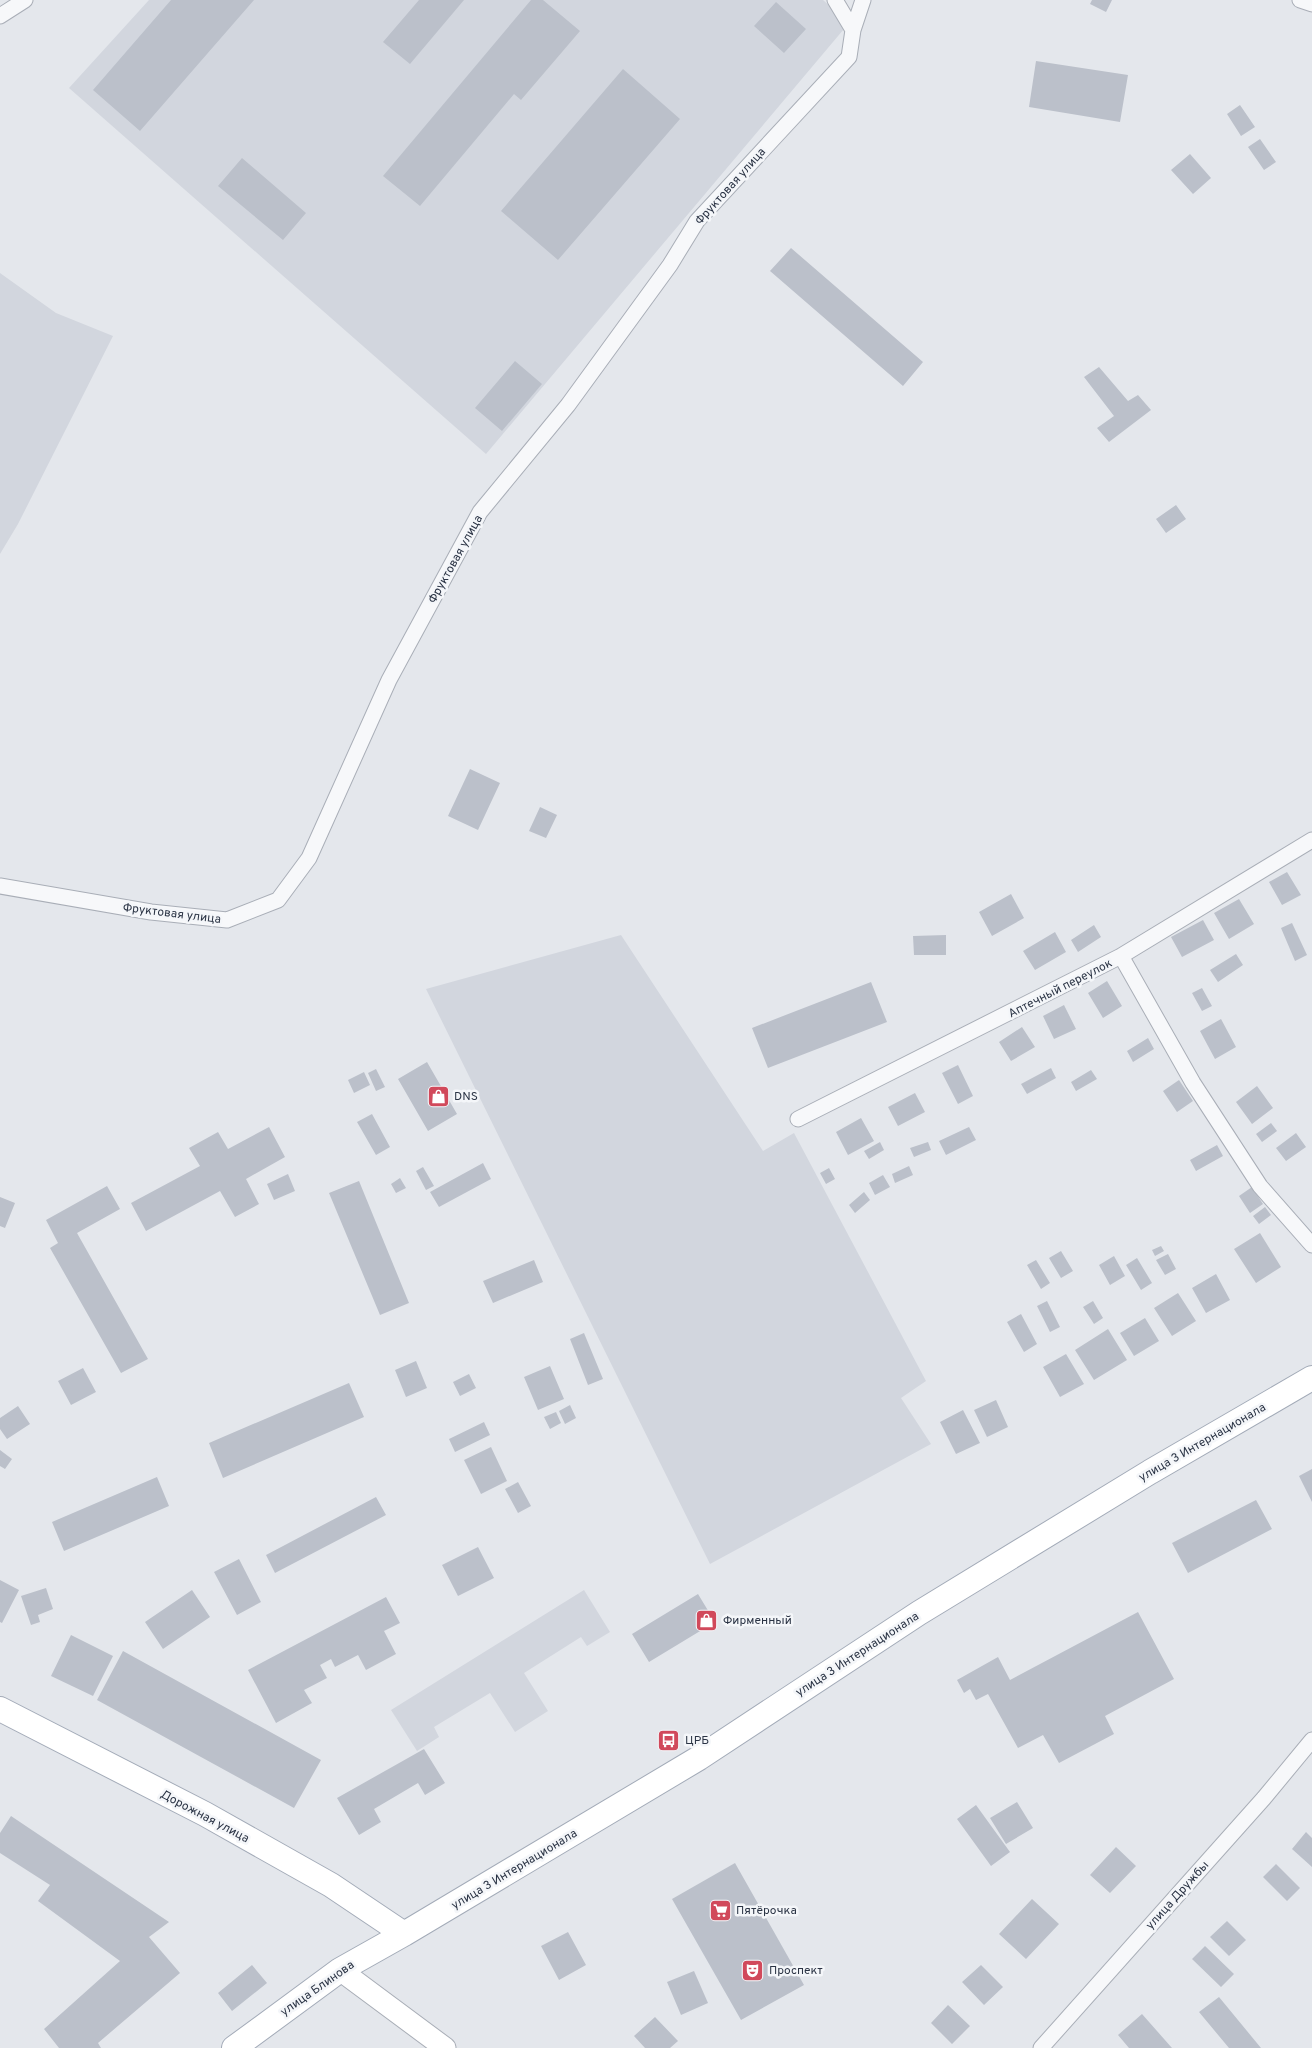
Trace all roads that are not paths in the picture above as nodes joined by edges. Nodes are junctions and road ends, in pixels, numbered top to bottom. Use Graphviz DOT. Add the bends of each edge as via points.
graph roads {
  1 [pos="25,0"];
  2 [pos="835,0"];
  3 [pos="863,0"];
  4 [pos="1300,0"];
  5 [pos="1312,4"];
  6 [pos="0,16"];
  7 [pos="853,30"];
  8 [pos="1312,840"];
  9 [pos="0,886"];
  10 [pos="1121,956"];
  11 [pos="798,1119"];
  12 [pos="1312,1245"];
  13 [pos="1312,1378"];
  14 [pos="0,1709"];
  15 [pos="1312,1740"];
  16 [pos="404,1934"];
  17 [pos="340,1970"];
  18 [pos="234,2048"];
  19 [pos="446,2048"];
  20 [pos="1041,2048"];
  1 -- 6 [label="street"];
  2 -- 7 [label="street"];
  3 -- 7 [label="street, Фруктовая улица"];
  4 -- 5 [label="street"];
  7 -- 9 [label="street, Фруктовая улица" via="849,57 697,221 670,265 568,405 480,512 389,680 309,858 278,900 228,920 151,912"];
  8 -- 10 [label="street, Аптечный переулок"];
  10 -- 11 [label="street, Аптечный переулок"];
  10 -- 12 [label="street" via="1193,1083 1260,1186"];
  13 -- 16 [label="main road, улица 3 Интернационала" via="919,1613 699,1758"];
  14 -- 16 [label="main road, Дорожная улица" via="204,1814 331,1886"];
  15 -- 20 [label="street, улица Дружбы"];
  16 -- 17 [label="main road, улица Блинова"];
  17 -- 18 [label="main road, улица Блинова"];
  17 -- 19 [label="main road"];
}
